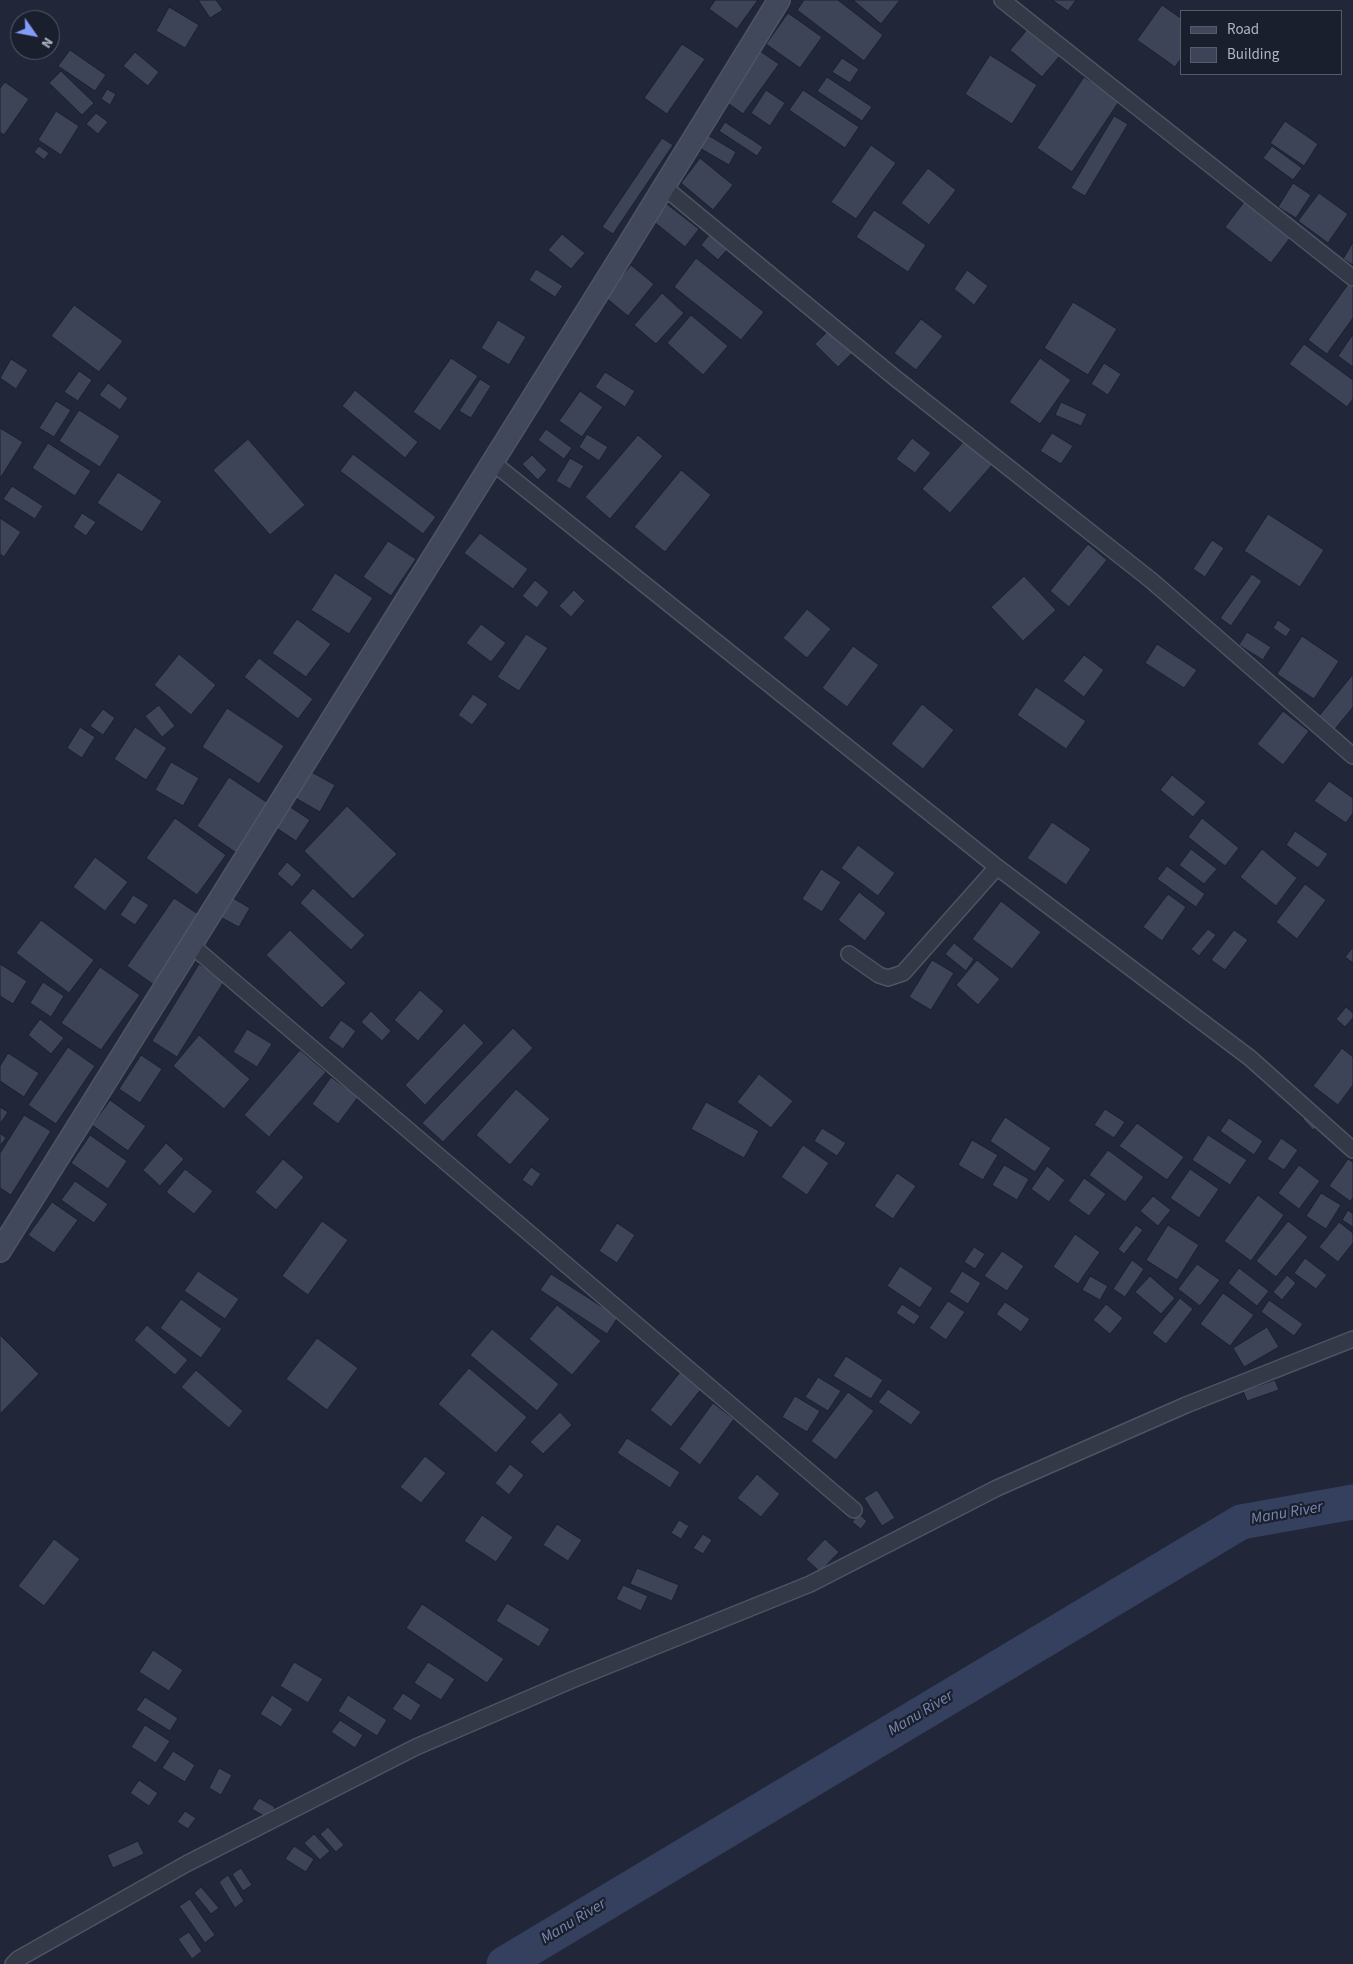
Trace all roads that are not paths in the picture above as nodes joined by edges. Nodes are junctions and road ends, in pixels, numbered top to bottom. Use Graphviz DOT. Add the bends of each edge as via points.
graph roads {
  1 [pos="779,0"];
  2 [pos="1002,0"];
  3 [pos="664,187"];
  4 [pos="1353,278"];
  5 [pos="492,462"];
  6 [pos="1353,756"];
  7 [pos="997,867"];
  8 [pos="190,944"];
  9 [pos="849,954"];
  10 [pos="1353,1150"];
  11 [pos="4,1236"];
  12 [pos="1353,1340"];
  13 [pos="854,1510"];
  14 [pos="13,1964"];
  1 -- 3 [label="main road"];
  2 -- 4 [label="street"];
  3 -- 5 [label="main road"];
  3 -- 6 [label="street" via="894,376 1152,581"];
  5 -- 7 [label="street"];
  5 -- 8 [label="main road"];
  7 -- 9 [label="street" via="903,973 888,978 879,975"];
  7 -- 10 [label="street" via="1250,1058"];
  8 -- 11 [label="main road"];
  8 -- 13 [label="street"];
  12 -- 14 [label="street" via="1186,1405 997,1488 810,1584 416,1747 186,1864"];
}
